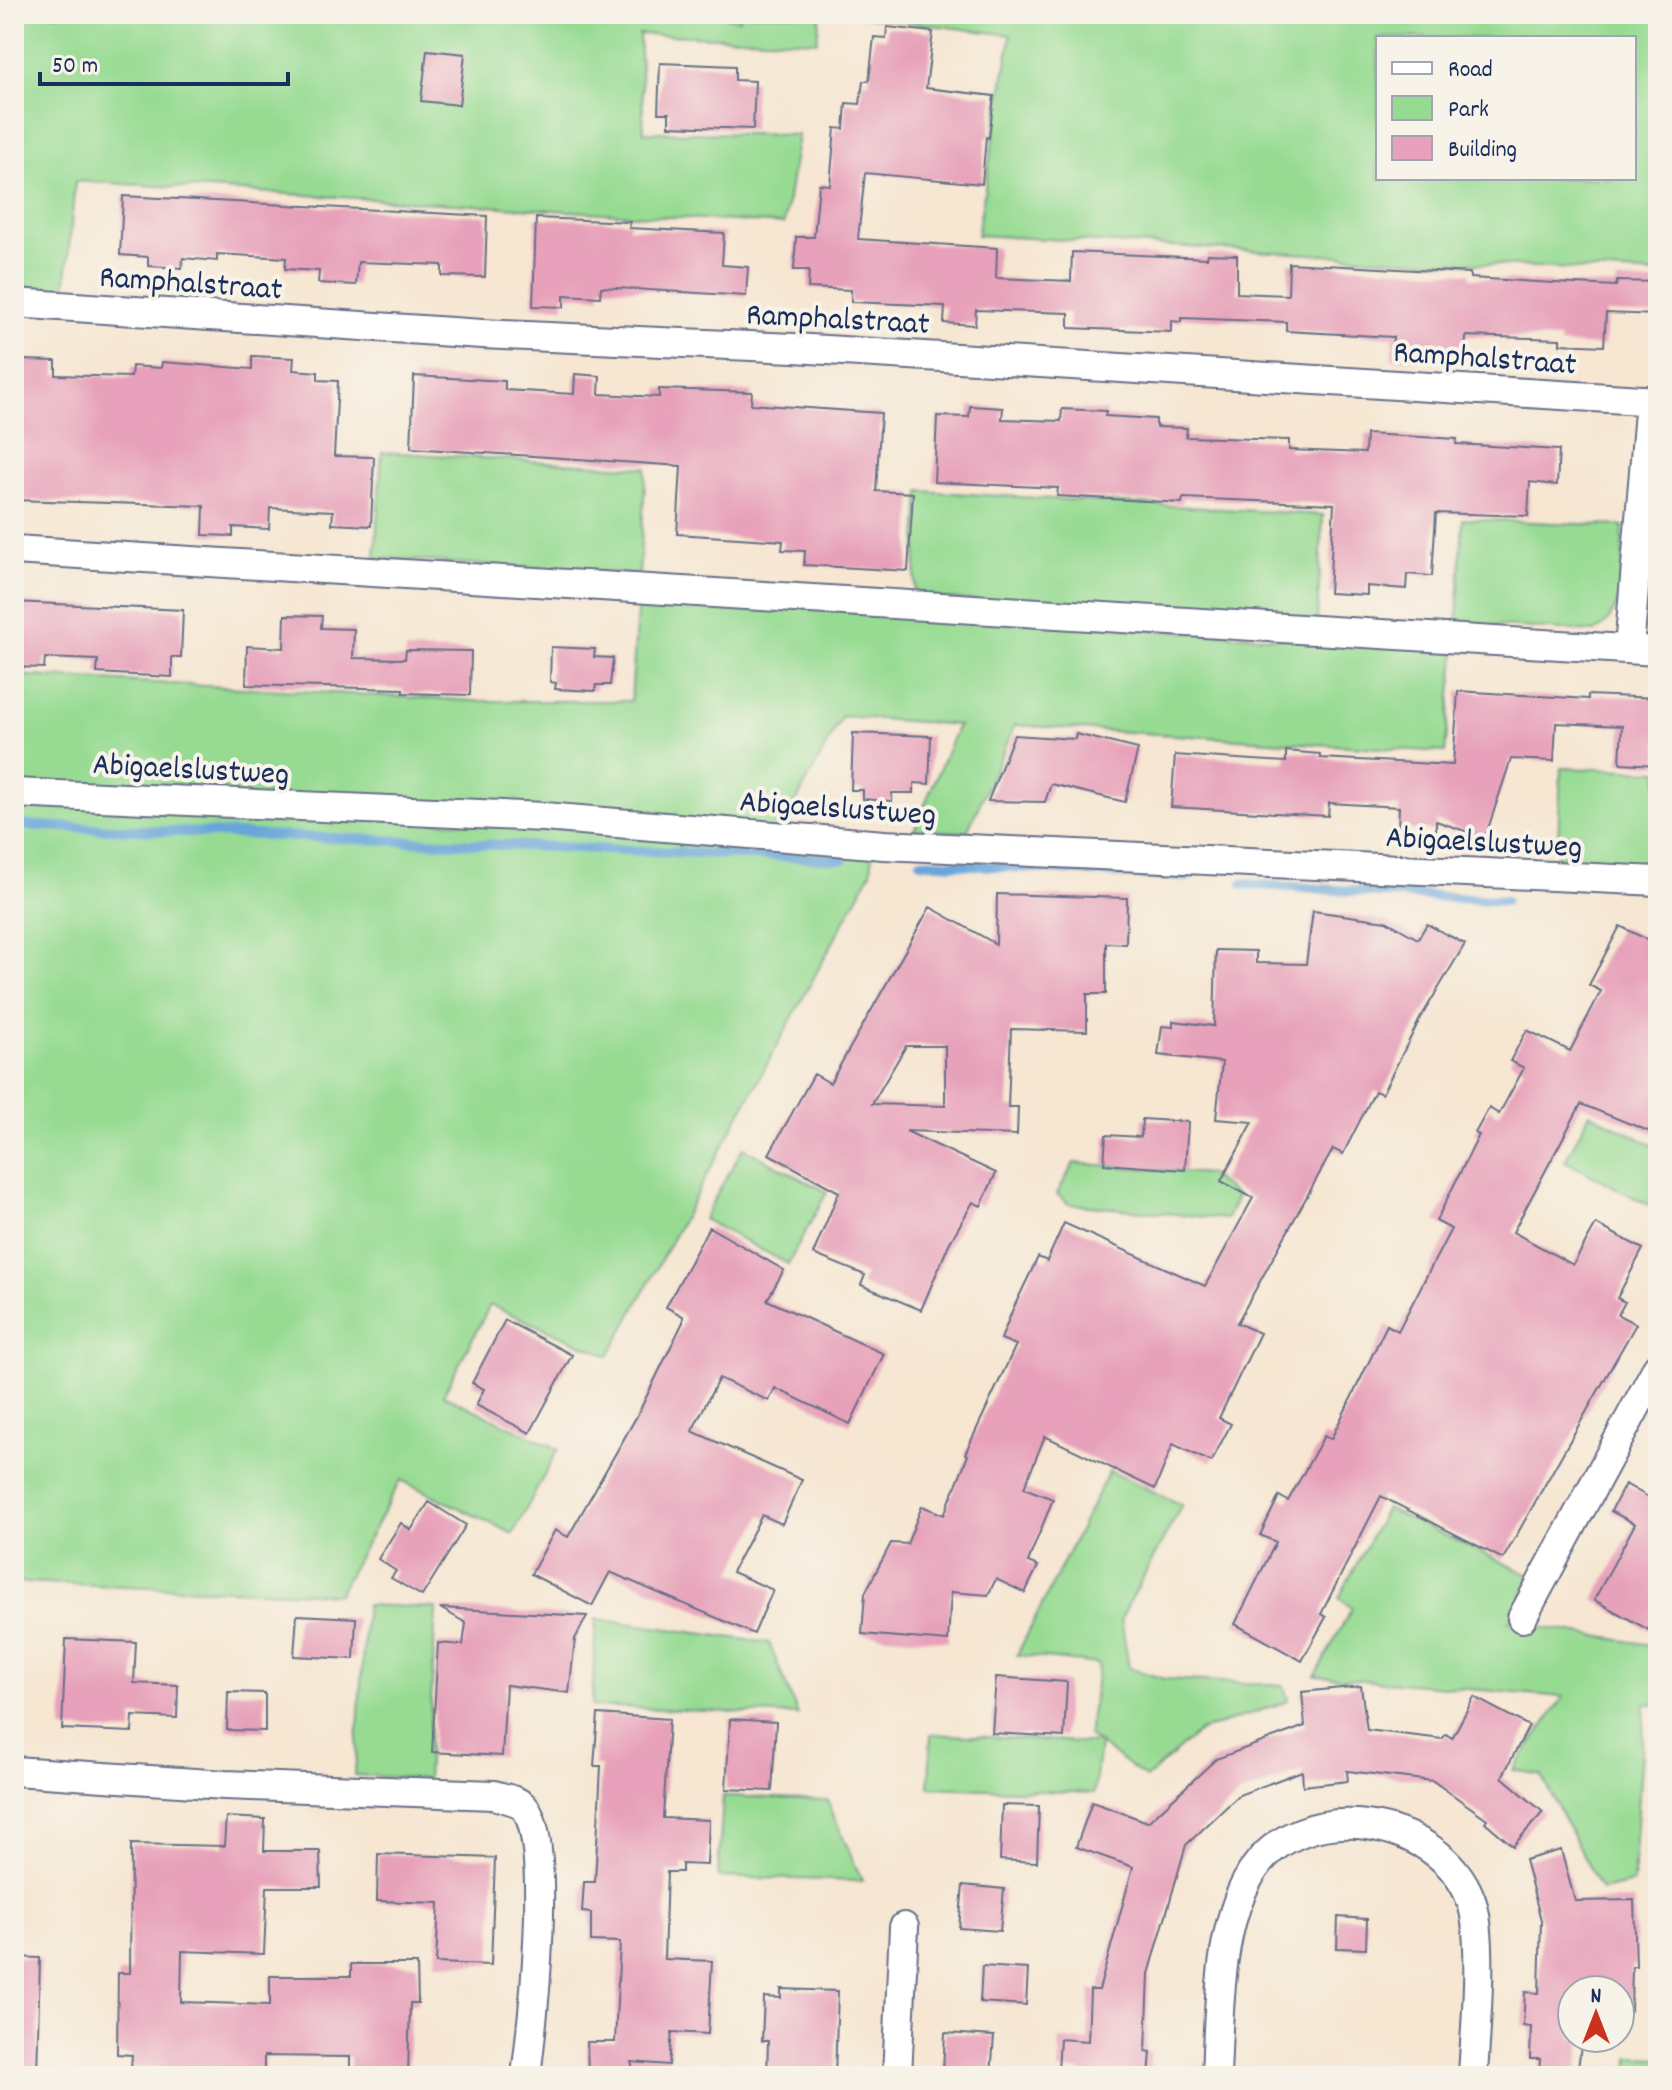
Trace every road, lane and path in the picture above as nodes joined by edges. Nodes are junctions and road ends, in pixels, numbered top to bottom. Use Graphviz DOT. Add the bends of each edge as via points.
graph roads {
  1 [pos="14,303"];
  2 [pos="1654,401"];
  3 [pos="14,550"];
  4 [pos="1629,649"];
  5 [pos="1658,651"];
  6 [pos="14,793"];
  7 [pos="1658,881"];
  8 [pos="1658,1366"];
  9 [pos="1522,1618"];
  10 [pos="14,1771"];
  11 [pos="904,1927"];
  12 [pos="526,2076"];
  13 [pos="897,2076"];
  14 [pos="1216,2076"];
  15 [pos="1473,2076"];
  1 -- 2 [label="street, Ramphalstraat"];
  2 -- 4 [label="street"];
  3 -- 4 [label="street"];
  4 -- 5 [label="street"];
  6 -- 7 [label="street, Abigaelslustweg" via="544,817 884,845"];
  8 -- 9 [label="street"];
  10 -- 12 [label="street" via="494,1795 522,1805 535,1825 540,1863"];
  11 -- 13 [label="street"];
  14 -- 15 [label="street" via="1233,1910 1252,1871 1298,1836 1361,1824 1396,1829 1427,1843 1451,1865 1472,1901 1477,1953"];
}
